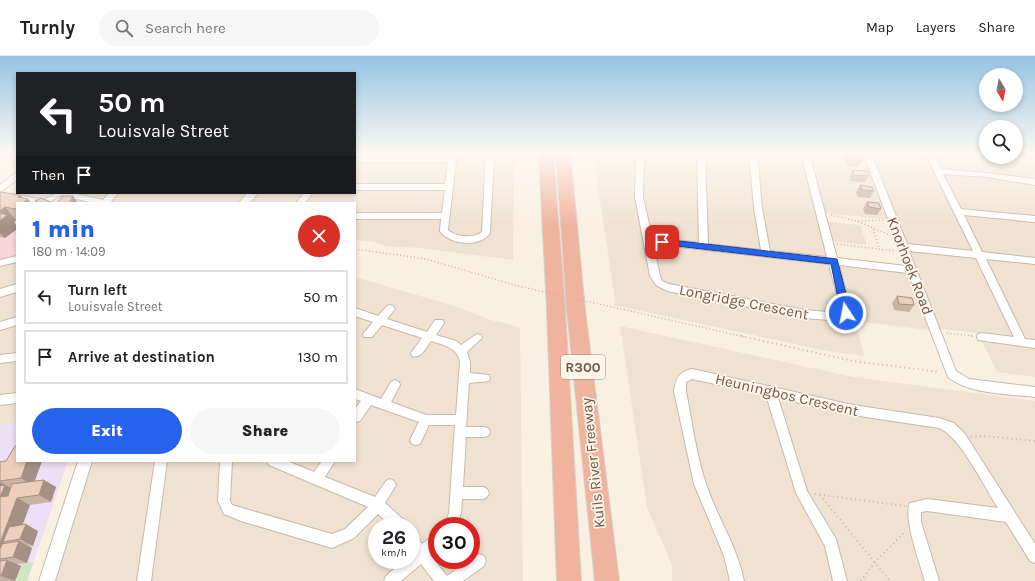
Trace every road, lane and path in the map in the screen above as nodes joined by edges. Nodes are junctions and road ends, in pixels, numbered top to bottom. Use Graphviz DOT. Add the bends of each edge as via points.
graph roads {
  1 [pos="450,178"];
  2 [pos="489,178"];
  3 [pos="548,178"];
  4 [pos="565,178"];
  5 [pos="639,178"];
  6 [pos="702,178"];
  7 [pos="755,178"];
  8 [pos="812,178"];
  9 [pos="876,178"];
  10 [pos="942,178"];
  11 [pos="1004,178"];
  12 [pos="0,179"];
  13 [pos="13,182"];
  14 [pos="1035,182"];
  15 [pos="356,187"];
  16 [pos="449,187"];
  17 [pos="0,189"];
  18 [pos="59,194"];
  19 [pos="64,194"];
  20 [pos="113,194"];
  21 [pos="252,194"];
  22 [pos="308,194"];
  23 [pos="17,197"];
  24 [pos="40,202"];
  25 [pos="49,202"];
  26 [pos="100,202"];
  27 [pos="106,202"];
  28 [pos="246,202"];
  29 [pos="301,202"];
  30 [pos="958,212"];
  31 [pos="822,214"];
  32 [pos="356,216"];
  33 [pos="445,216"];
  34 [pos="1035,219"];
  35 [pos="892,220"];
  36 [pos="857,221"];
  37 [pos="873,229"];
  38 [pos="899,237"];
  39 [pos="648,240"];
  40 [pos="829,243"];
  41 [pos="704,247"];
  42 [pos="356,249"];
  43 [pos="879,249"];
  44 [pos="904,250"];
  45 [pos="766,254"];
  46 [pos="980,255"];
  47 [pos="16,259"];
  48 [pos="834,261"];
  49 [pos="1035,261"];
  50 [pos="0,263"];
  51 [pos="912,270"];
  52 [pos="16,288"];
  53 [pos="0,293"];
  54 [pos="390,309"];
  55 [pos="356,312"];
  56 [pos="380,320"];
  57 [pos="16,321"];
  58 [pos="439,323"];
  59 [pos="0,326"];
  60 [pos="935,332"];
  61 [pos="368,334"];
  62 [pos="429,337"];
  63 [pos="982,337"];
  64 [pos="477,338"];
  65 [pos="1022,342"];
  66 [pos="1035,344"];
  67 [pos="461,351"];
  68 [pos="416,353"];
  69 [pos="16,357"];
  70 [pos="0,359"];
  71 [pos="940,372"];
  72 [pos="464,378"];
  73 [pos="485,378"];
  74 [pos="395,385"];
  75 [pos="770,391"];
  76 [pos="1035,392"];
  77 [pos="356,394"];
  78 [pos="16,398"];
  79 [pos="368,399"];
  80 [pos="0,400"];
  81 [pos="384,404"];
  82 [pos="356,417"];
  83 [pos="426,420"];
  84 [pos="461,426"];
  85 [pos="484,432"];
  86 [pos="961,438"];
  87 [pos="416,440"];
  88 [pos="1035,441"];
  89 [pos="85,462"];
  90 [pos="161,462"];
  91 [pos="226,462"];
  92 [pos="275,462"];
  93 [pos="328,462"];
  94 [pos="317,479"];
  95 [pos="390,485"];
  96 [pos="456,493"];
  97 [pos="483,493"];
  98 [pos="802,493"];
  99 [pos="820,495"];
  100 [pos="378,505"];
  101 [pos="914,507"];
  102 [pos="1010,516"];
  103 [pos="391,517"];
  104 [pos="455,517"];
  105 [pos="915,522"];
  106 [pos="428,548"];
  107 [pos="420,551"];
  108 [pos="422,553"];
  109 [pos="1035,556"];
  110 [pos="875,562"];
  111 [pos="468,569"];
  112 [pos="47,581"];
  113 [pos="144,581"];
  114 [pos="391,581"];
  115 [pos="442,581"];
  116 [pos="451,581"];
  117 [pos="569,581"];
  118 [pos="607,581"];
  119 [pos="737,581"];
  120 [pos="840,581"];
  121 [pos="861,581"];
  122 [pos="890,581"];
  123 [pos="932,581"];
  1 -- 16 [label="street"];
  2 -- 33 [label="street" via="485,235 476,240 447,235 444,231"];
  3 -- 117 [label="highway, Kuils River Freeway / R300"];
  4 -- 118 [label="highway, Kuils River Freeway / R300" via="576,310"];
  5 -- 39 [label="street" via="639,197"];
  6 -- 41 [label="street"];
  7 -- 45 [label="street"];
  8 -- 31 [label="street"];
  9 -- 35 [label="street, Knorhoek Road"];
  10 -- 30 [label="street"];
  11 -- 14 [label="street"];
  12 -- 13 [label="street"];
  13 -- 17 [label="street"];
  15 -- 16 [label="street"];
  16 -- 33 [label="street"];
  18 -- 25 [label="lane"];
  19 -- 26 [label="street"];
  20 -- 27 [label="street"];
  21 -- 28 [label="street"];
  22 -- 29 [label="street"];
  23 -- 24 [label="lane"];
  30 -- 34 [label="street"];
  30 -- 46 [label="street"];
  31 -- 36 [label="path"];
  31 -- 40 [label="street"];
  32 -- 33 [label="street"];
  35 -- 36 [label="path"];
  35 -- 38 [label="street, Knorhoek Road"];
  36 -- 37 [label="path"];
  37 -- 38 [label="path"];
  37 -- 43 [label="path"];
  38 -- 44 [label="street, Knorhoek Road"];
  39 -- 41 [label="street"];
  39 -- 48 [label="street, Longridge Crescent" via="655,276 659,283 667,287 804,314 841,317 846,311"];
  40 -- 43 [label="path"];
  40 -- 48 [label="street"];
  41 -- 45 [label="street"];
  42 -- 71 [label="path, bridge" via="426,259 518,286 853,361"];
  43 -- 44 [label="path"];
  44 -- 46 [label="street"];
  44 -- 51 [label="street, Knorhoek Road"];
  45 -- 48 [label="street"];
  46 -- 49 [label="street"];
  46 -- 65 [label="street"];
  47 -- 50 [label="street"];
  48 -- 51 [label="street"];
  51 -- 60 [label="street, Knorhoek Road"];
  52 -- 53 [label="street"];
  54 -- 56 [label="street"];
  55 -- 56 [label="street"];
  56 -- 61 [label="street"];
  56 -- 62 [label="street"];
  57 -- 59 [label="street"];
  58 -- 62 [label="street"];
  60 -- 63 [label="path"];
  60 -- 76 [label="street, Knorhoek Road" via="950,371 955,377 968,384"];
  62 -- 67 [label="street" via="452,344"];
  62 -- 68 [label="street"];
  63 -- 65 [label="street"];
  64 -- 67 [label="street"];
  65 -- 66 [label="street"];
  67 -- 72 [label="street" via="465,362"];
  69 -- 70 [label="street"];
  72 -- 73 [label="street"];
  72 -- 84 [label="street"];
  74 -- 81 [label="street"];
  75 -- 86 [label="street, Heuningbos Crescent" via="866,413 940,423 950,427"];
  75 -- 98 [label="street"];
  75 -- 119 [label="street, Heuningbos Crescent" via="696,374 683,378 680,385 700,484 730,551"];
  77 -- 79 [label="street"];
  78 -- 80 [label="street"];
  79 -- 81 [label="street"];
  79 -- 82 [label="street"];
  81 -- 83 [label="street"];
  83 -- 84 [label="street"];
  83 -- 87 [label="street"];
  84 -- 85 [label="street"];
  84 -- 96 [label="street"];
  86 -- 88 [label="path" via="984,436"];
  86 -- 102 [label="street, Heuningbos Crescent"];
  89 -- 112 [label="street"];
  90 -- 113 [label="street"];
  91 -- 100 [label="street" via="225,505 228,510 248,518 332,541 349,533"];
  92 -- 94 [label="street"];
  93 -- 94 [label="street"];
  94 -- 100 [label="street"];
  95 -- 100 [label="street"];
  96 -- 97 [label="street"];
  96 -- 104 [label="street"];
  98 -- 99 [label="path"];
  98 -- 120 [label="street" via="831,544"];
  99 -- 101 [label="path"];
  99 -- 110 [label="path"];
  100 -- 103 [label="street"];
  101 -- 102 [label="street" via="927,505"];
  101 -- 105 [label="street"];
  102 -- 109 [label="street, Heuningbos Crescent"];
  105 -- 110 [label="path"];
  105 -- 123 [label="street"];
  106 -- 108 [label="street"];
  107 -- 108 [label="street"];
  108 -- 114 [label="street"];
  108 -- 115 [label="street"];
  110 -- 121 [label="path"];
  110 -- 122 [label="path"];
  111 -- 116 [label="street"];
}
